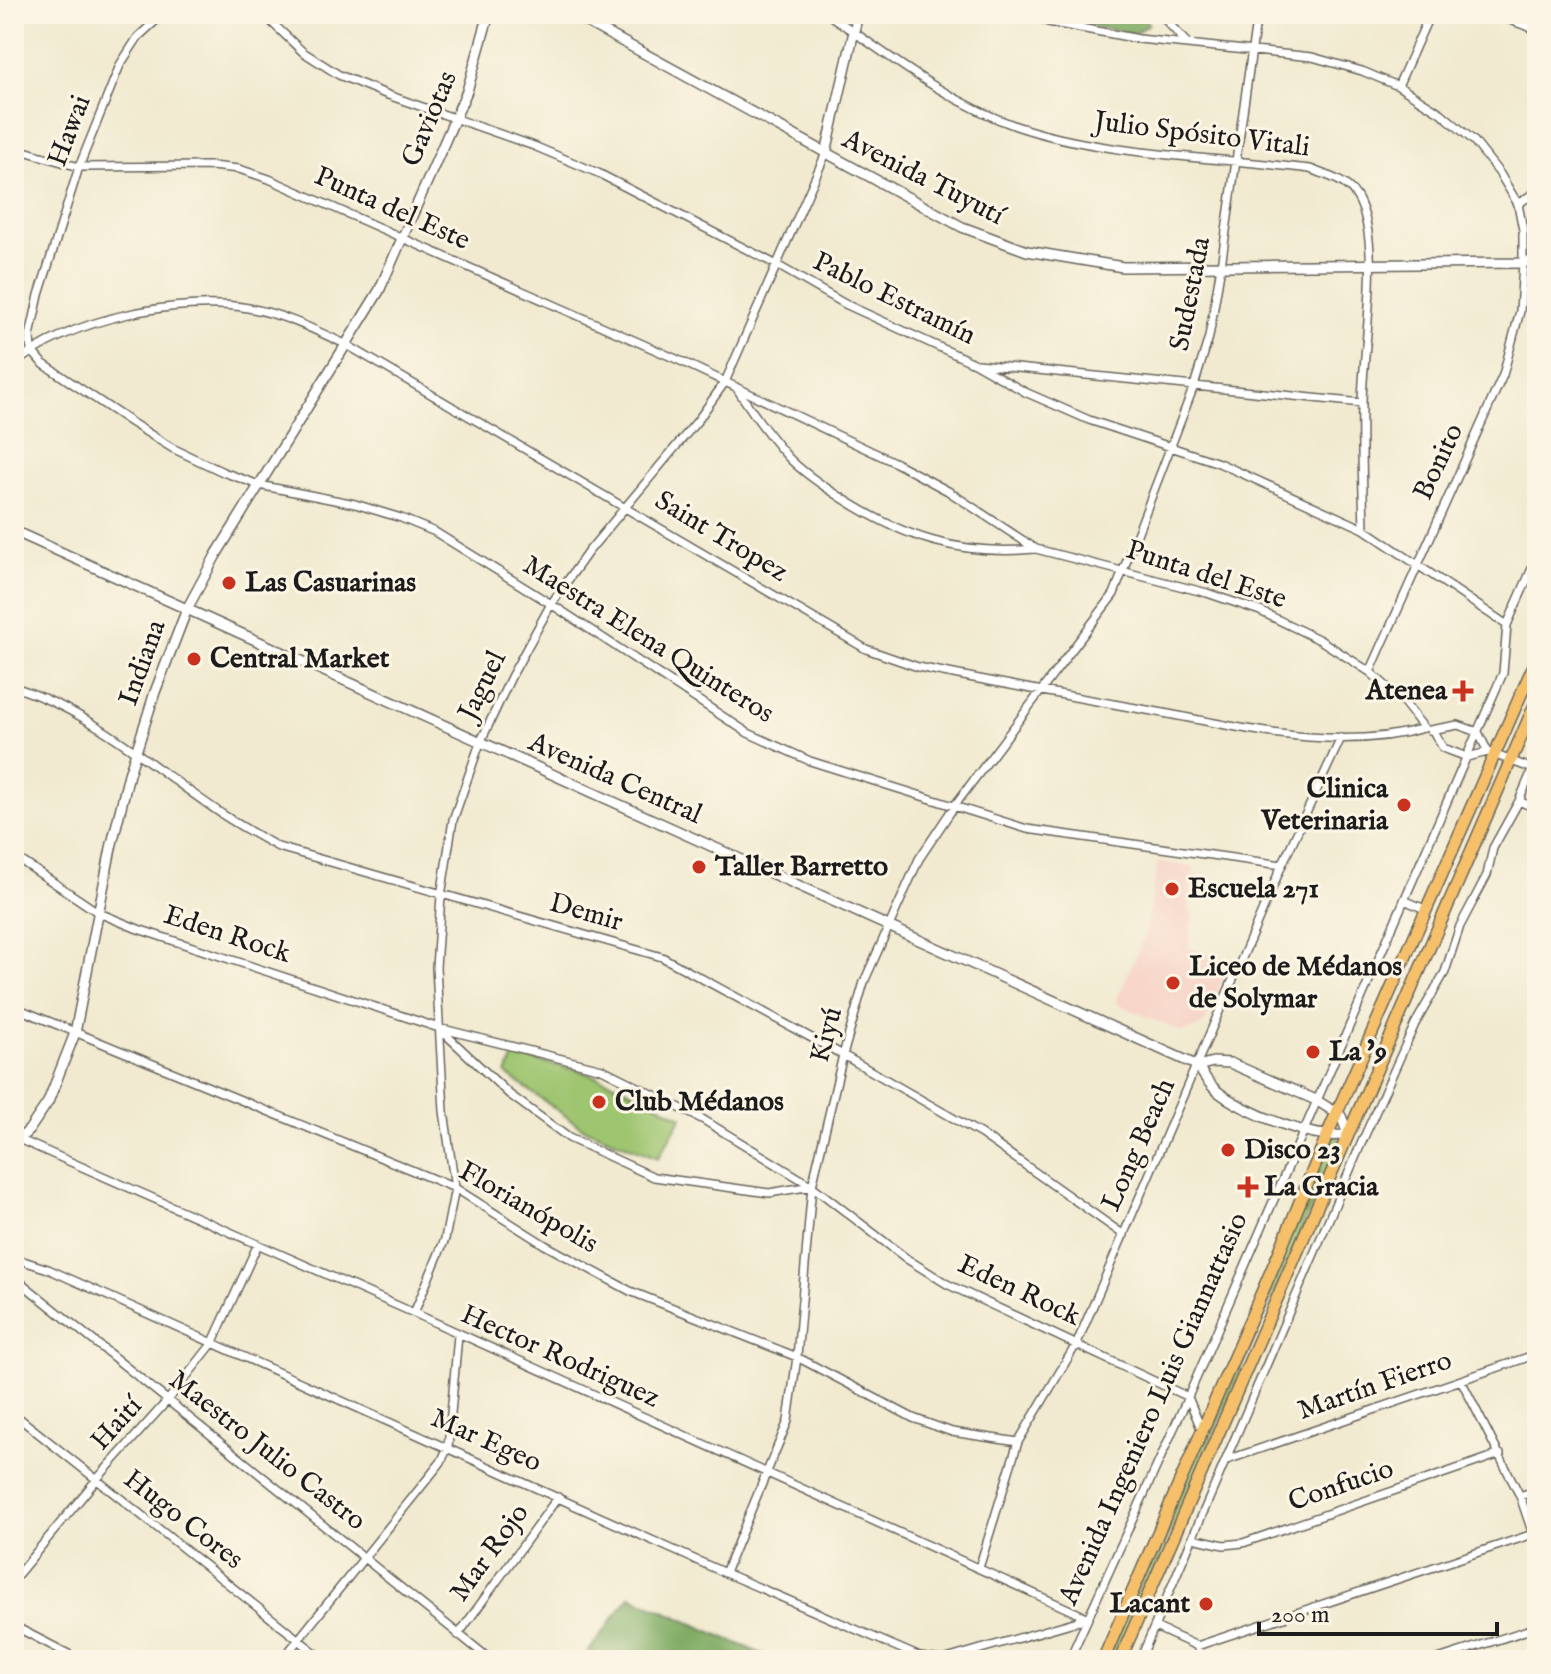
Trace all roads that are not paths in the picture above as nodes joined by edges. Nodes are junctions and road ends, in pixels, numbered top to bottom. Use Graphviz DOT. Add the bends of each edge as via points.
graph roads {
  1 [pos="163,14"];
  2 [pos="263,14"];
  3 [pos="489,14"];
  4 [pos="572,14"];
  5 [pos="828,14"];
  6 [pos="858,14"];
  7 [pos="1029,14"];
  8 [pos="1160,14"];
  9 [pos="1257,14"];
  10 [pos="1430,14"];
  11 [pos="1494,14"];
  12 [pos="1537,30"];
  13 [pos="855,32"];
  14 [pos="1186,42"];
  15 [pos="1251,51"];
  16 [pos="1398,86"];
  17 [pos="455,118"];
  18 [pos="14,148"];
  19 [pos="826,153"];
  20 [pos="1236,159"];
  21 [pos="79,167"];
  22 [pos="1537,191"];
  23 [pos="1518,204"];
  24 [pos="403,238"];
  25 [pos="1531,263"];
  26 [pos="1370,264"];
  27 [pos="777,265"];
  28 [pos="1221,266"];
  29 [pos="347,345"];
  30 [pos="31,350"];
  31 [pos="974,363"];
  32 [pos="14,365"];
  33 [pos="725,382"];
  34 [pos="735,386"];
  35 [pos="1194,386"];
  36 [pos="1362,403"];
  37 [pos="1171,445"];
  38 [pos="259,485"];
  39 [pos="626,506"];
  40 [pos="1364,529"];
  41 [pos="14,531"];
  42 [pos="1036,549"];
  43 [pos="1537,557"];
  44 [pos="1418,562"];
  45 [pos="1124,571"];
  46 [pos="551,604"];
  47 [pos="187,609"];
  48 [pos="1507,625"];
  49 [pos="1537,658"];
  50 [pos="1370,672"];
  51 [pos="14,687"];
  52 [pos="1042,692"];
  53 [pos="1537,700"];
  54 [pos="1424,728"];
  55 [pos="1433,731"];
  56 [pos="1478,732"];
  57 [pos="1341,738"];
  58 [pos="480,743"];
  59 [pos="136,750"];
  60 [pos="1491,753"];
  61 [pos="1467,757"];
  62 [pos="1537,759"];
  63 [pos="1510,761"];
  64 [pos="1533,769"];
  65 [pos="1519,801"];
  66 [pos="955,805"];
  67 [pos="1537,809"];
  68 [pos="14,856"];
  69 [pos="1282,865"];
  70 [pos="441,896"];
  71 [pos="1404,900"];
  72 [pos="1427,910"];
  73 [pos="99,913"];
  74 [pos="888,925"];
  75 [pos="14,1007"];
  76 [pos="439,1028"];
  77 [pos="75,1033"];
  78 [pos="843,1055"];
  79 [pos="1198,1066"];
  80 [pos="1316,1100"];
  81 [pos="1337,1112"];
  82 [pos="1302,1132"];
  83 [pos="1348,1134"];
  84 [pos="1327,1135"];
  85 [pos="16,1140"];
  86 [pos="1361,1144"];
  87 [pos="812,1186"];
  88 [pos="455,1188"];
  89 [pos="1124,1235"];
  90 [pos="258,1244"];
  91 [pos="14,1258"];
  92 [pos="14,1277"];
  93 [pos="414,1313"];
  94 [pos="458,1335"];
  95 [pos="1077,1343"];
  96 [pos="212,1344"];
  97 [pos="1537,1354"];
  98 [pos="797,1357"];
  99 [pos="1461,1380"];
  100 [pos="1188,1397"];
  101 [pos="168,1400"];
  102 [pos="14,1414"];
  103 [pos="1202,1431"];
  104 [pos="1018,1442"];
  105 [pos="448,1447"];
  106 [pos="1212,1448"];
  107 [pos="1500,1454"];
  108 [pos="1227,1460"];
  109 [pos="767,1473"];
  110 [pos="97,1479"];
  111 [pos="1537,1490"];
  112 [pos="1520,1496"];
  113 [pos="558,1497"];
  114 [pos="1533,1534"];
  115 [pos="1193,1538"];
  116 [pos="1537,1546"];
  117 [pos="365,1557"];
  118 [pos="979,1568"];
  119 [pos="725,1573"];
  120 [pos="14,1579"];
  121 [pos="1088,1618"];
  122 [pos="14,1626"];
  123 [pos="1155,1627"];
  124 [pos="1537,1627"];
  125 [pos="458,1635"];
  126 [pos="299,1640"];
  127 [pos="1197,1646"];
  128 [pos="80,1660"];
  129 [pos="282,1660"];
  130 [pos="324,1660"];
  131 [pos="491,1660"];
  132 [pos="942,1660"];
  133 [pos="1069,1660"];
  134 [pos="1103,1660"];
  135 [pos="1120,1660"];
  136 [pos="1140,1660"];
  137 [pos="1202,1660"];
  138 [pos="1435,1660"];
  1 -- 21 [label="street, Hawai" via="138,37 120,65"];
  2 -- 17 [label="street, Pablo Estramín" via="303,52 339,75"];
  3 -- 17 [label="street, Gaviotas"];
  4 -- 19 [label="street, Avenida Tuyutí"];
  5 -- 13 [label="street, Julio Spósito Vitali"];
  6 -- 13 [label="street"];
  7 -- 14 [label="street" via="1139,39"];
  8 -- 14 [label="street"];
  9 -- 15 [label="street, Sudestada"];
  10 -- 16 [label="street"];
  11 -- 12 [label="street"];
  13 -- 19 [label="street"];
  13 -- 20 [label="street, Julio Spósito Vitali" via="959,99 1015,125 1082,142"];
  14 -- 15 [label="street"];
  15 -- 16 [label="street" via="1312,57"];
  15 -- 20 [label="street, Sudestada"];
  16 -- 23 [label="street" via="1474,141"];
  17 -- 24 [label="street, Gaviotas"];
  17 -- 27 [label="street, Pablo Estramín" via="598,173"];
  18 -- 21 [label="street, Punta del Este"];
  19 -- 27 [label="street, Jaguel"];
  19 -- 28 [label="street, Avenida Tuyutí" via="962,227 1027,251 1123,267"];
  20 -- 26 [label="street, Julio Spósito Vitali" via="1310,169 1342,181 1365,216"];
  20 -- 28 [label="street, Sudestada"];
  21 -- 24 [label="street, Punta del Este" via="239,169"];
  21 -- 30 [label="street, Hawai" via="39,295"];
  22 -- 23 [label="street"];
  23 -- 25 [label="street, Bonito"];
  24 -- 29 [label="street, Indiana"];
  24 -- 33 [label="street, Punta del Este"];
  25 -- 26 [label="street, Avenida Tuyutí"];
  25 -- 44 [label="street, Bonito" via="1503,375"];
  26 -- 28 [label="street, Avenida Tuyutí"];
  26 -- 36 [label="street, Julio Spósito Vitali"];
  27 -- 31 [label="street, Pablo Estramín" via="845,304"];
  27 -- 33 [label="street, Jaguel"];
  28 -- 35 [label="street, Sudestada"];
  29 -- 30 [label="street, Saint Tropez" via="295,320 247,308 192,306 141,311"];
  29 -- 38 [label="street, Indiana"];
  29 -- 39 [label="street, Saint Tropez"];
  30 -- 32 [label="street"];
  30 -- 38 [label="street, Maestra Elena Quinteros" via="42,363 172,448"];
  31 -- 35 [label="street"];
  31 -- 37 [label="street, Pablo Estramín" via="1089,420"];
  33 -- 34 [label="street, Punta del Este"];
  33 -- 39 [label="street, Jaguel"];
  34 -- 42 [label="street, Punta del Este" via="948,491"];
  34 -- 42 [label="street, Punta del Este" via="790,459 867,514 913,536 962,549"];
  35 -- 36 [label="street"];
  35 -- 37 [label="street, Sudestada"];
  36 -- 40 [label="street, Julio Spósito Vitali"];
  37 -- 40 [label="street, Pablo Estramín"];
  37 -- 45 [label="street, Sudestada"];
  38 -- 46 [label="street, Maestra Elena Quinteros" via="401,518 435,532"];
  38 -- 47 [label="street, Indiana"];
  39 -- 46 [label="street, Jaguel"];
  39 -- 52 [label="street, Saint Tropez" via="866,649 918,667"];
  40 -- 44 [label="street, Pablo Estramín"];
  41 -- 47 [label="street, Avenida Central"];
  42 -- 45 [label="street, Punta del Este"];
  43 -- 48 [label="street, Avenida Ingeniero Luis Giannattasio"];
  44 -- 48 [label="street, Pablo Estramín"];
  44 -- 50 [label="street, Bonito"];
  45 -- 50 [label="street, Punta del Este" via="1260,611"];
  45 -- 52 [label="street, Kiyú" via="1114,594"];
  46 -- 58 [label="street, Jaguel"];
  46 -- 66 [label="street, Maestra Elena Quinteros" via="748,733 810,761"];
  47 -- 58 [label="street, Avenida Central"];
  47 -- 59 [label="street, Indiana"];
  48 -- 56 [label="street, Avenida Ingeniero Luis Giannattasio" via="1503,673"];
  49 -- 60 [label="main road, Avenida Ingeniero Luis Giannattasio"];
  50 -- 54 [label="street, Punta del Este"];
  51 -- 59 [label="street, Demir" via="72,711"];
  52 -- 57 [label="street, Saint Tropez" via="1268,732"];
  52 -- 66 [label="street, Kiyú"];
  53 -- 63 [label="main road"];
  54 -- 55 [label="street"];
  54 -- 57 [label="street, Saint Tropez" via="1397,736"];
  55 -- 56 [label="street" via="1458,725"];
  55 -- 61 [label="street" via="1443,748"];
  56 -- 60 [label="street"];
  56 -- 61 [label="street, Avenida Ingeniero Luis Giannattasio"];
  57 -- 69 [label="street, Long Beach"];
  58 -- 70 [label="street, Jaguel" via="453,820"];
  58 -- 74 [label="street, Avenida Central"];
  59 -- 70 [label="street, Demir" via="225,816 278,847"];
  59 -- 73 [label="street, Indiana"];
  60 -- 61 [label="street"];
  60 -- 63 [label="street"];
  60 -- 72 [label="main road, Avenida Ingeniero Luis Giannattasio"];
  61 -- 71 [label="street, Avenida Ingeniero Luis Giannattasio"];
  62 -- 64 [label="street"];
  63 -- 64 [label="street"];
  63 -- 83 [label="main road"];
  64 -- 65 [label="street"];
  65 -- 67 [label="street"];
  65 -- 86 [label="street" via="1493,848 1487,875 1460,926 1445,972 1415,1024"];
  66 -- 69 [label="street, Maestra Elena Quinteros" via="1027,829"];
  66 -- 74 [label="street, Kiyú" via="919,859"];
  68 -- 73 [label="street, Eden Rock"];
  69 -- 79 [label="street, Long Beach"];
  70 -- 76 [label="street, Jaguel"];
  70 -- 78 [label="street, Demir" via="662,957"];
  71 -- 72 [label="street"];
  71 -- 80 [label="street, Avenida Ingeniero Luis Giannattasio"];
  72 -- 81 [label="main road, Avenida Ingeniero Luis Giannattasio"];
  73 -- 76 [label="street, Eden Rock"];
  73 -- 77 [label="street, Indiana"];
  74 -- 78 [label="street, Kiyú" via="864,982"];
  74 -- 79 [label="street, Avenida Central"];
  75 -- 77 [label="street, Florianópolis"];
  76 -- 87 [label="street, Eden Rock" via="602,1069 702,1119"];
  76 -- 87 [label="street, Eden Rock" via="509,1094 569,1138 654,1177 769,1193"];
  76 -- 88 [label="street, Jaguel"];
  77 -- 85 [label="street, Indiana" via="48,1102"];
  77 -- 88 [label="street, Florianópolis"];
  78 -- 87 [label="street, Kiyú"];
  78 -- 89 [label="street, Demir" via="981,1134"];
  79 -- 80 [label="street, Avenida Central" via="1230,1063"];
  79 -- 82 [label="street, Avenida Central" via="1224,1096"];
  79 -- 89 [label="street, Long Beach"];
  80 -- 81 [label="street, Avenida Central"];
  80 -- 82 [label="street, Avenida Ingeniero Luis Giannattasio"];
  81 -- 83 [label="street"];
  81 -- 84 [label="main road, Avenida Ingeniero Luis Giannattasio"];
  82 -- 84 [label="street, Avenida Central"];
  82 -- 100 [label="street, Avenida Ingeniero Luis Giannattasio"];
  83 -- 84 [label="street, Avenida Central"];
  83 -- 86 [label="street"];
  83 -- 106 [label="main road"];
  84 -- 103 [label="main road, Avenida Ingeniero Luis Giannattasio"];
  85 -- 90 [label="street, Hector Rodriguez"];
  86 -- 108 [label="street"];
  87 -- 95 [label="street, Eden Rock" via="947,1284"];
  87 -- 98 [label="street, Kiyú"];
  88 -- 93 [label="street, Jaguel" via="445,1239"];
  88 -- 98 [label="street, Florianópolis" via="630,1291"];
  89 -- 95 [label="street, Long Beach"];
  90 -- 93 [label="street, Hector Rodriguez"];
  90 -- 96 [label="street, Haití"];
  91 -- 96 [label="street, Mar Egeo"];
  92 -- 101 [label="street, Maestro Julio Castro"];
  93 -- 94 [label="street, Hector Rodriguez"];
  94 -- 105 [label="street"];
  94 -- 109 [label="street, Hector Rodriguez"];
  95 -- 100 [label="street, Eden Rock"];
  95 -- 104 [label="street, Long Beach"];
  96 -- 101 [label="street, Haití"];
  96 -- 105 [label="street, Mar Egeo"];
  97 -- 99 [label="street, Martín Fierro"];
  98 -- 104 [label="street, Florianópolis" via="913,1418 952,1432"];
  98 -- 109 [label="street, Kiyú" via="788,1421"];
  99 -- 107 [label="street"];
  99 -- 108 [label="street, Martín Fierro"];
  100 -- 103 [label="street"];
  100 -- 121 [label="street, Avenida Ingeniero Luis Giannattasio"];
  101 -- 110 [label="street, Haití"];
  101 -- 117 [label="street, Maestro Julio Castro"];
  102 -- 110 [label="street, Hugo Cores"];
  103 -- 134 [label="main road, Avenida Ingeniero Luis Giannattasio"];
  104 -- 118 [label="street, Long Beach"];
  105 -- 113 [label="street, Mar Egeo"];
  105 -- 117 [label="street"];
  106 -- 108 [label="street"];
  106 -- 135 [label="main road"];
  107 -- 112 [label="street"];
  107 -- 115 [label="street, Confucio" via="1243,1543"];
  108 -- 115 [label="street"];
  109 -- 118 [label="street, Hector Rodriguez"];
  109 -- 119 [label="street, Kiyú"];
  110 -- 120 [label="street, Haití"];
  110 -- 126 [label="street, Hugo Cores"];
  111 -- 112 [label="street"];
  112 -- 114 [label="street"];
  113 -- 119 [label="street, Mar Egeo"];
  113 -- 125 [label="street, Mar Rojo"];
  114 -- 116 [label="street"];
  114 -- 127 [label="street"];
  115 -- 123 [label="street"];
  117 -- 125 [label="street, Maestro Julio Castro"];
  117 -- 126 [label="street"];
  118 -- 121 [label="street, Hector Rodriguez"];
  119 -- 132 [label="street, Mar Egeo" via="920,1657"];
  121 -- 132 [label="street, Mar Egeo"];
  121 -- 133 [label="street, Avenida Ingeniero Luis Giannattasio"];
  122 -- 128 [label="street"];
  123 -- 127 [label="street"];
  123 -- 136 [label="street"];
  124 -- 138 [label="street"];
  125 -- 131 [label="street, Maestro Julio Castro"];
  126 -- 129 [label="street"];
  126 -- 130 [label="street, Hugo Cores"];
  127 -- 137 [label="street"];
}
